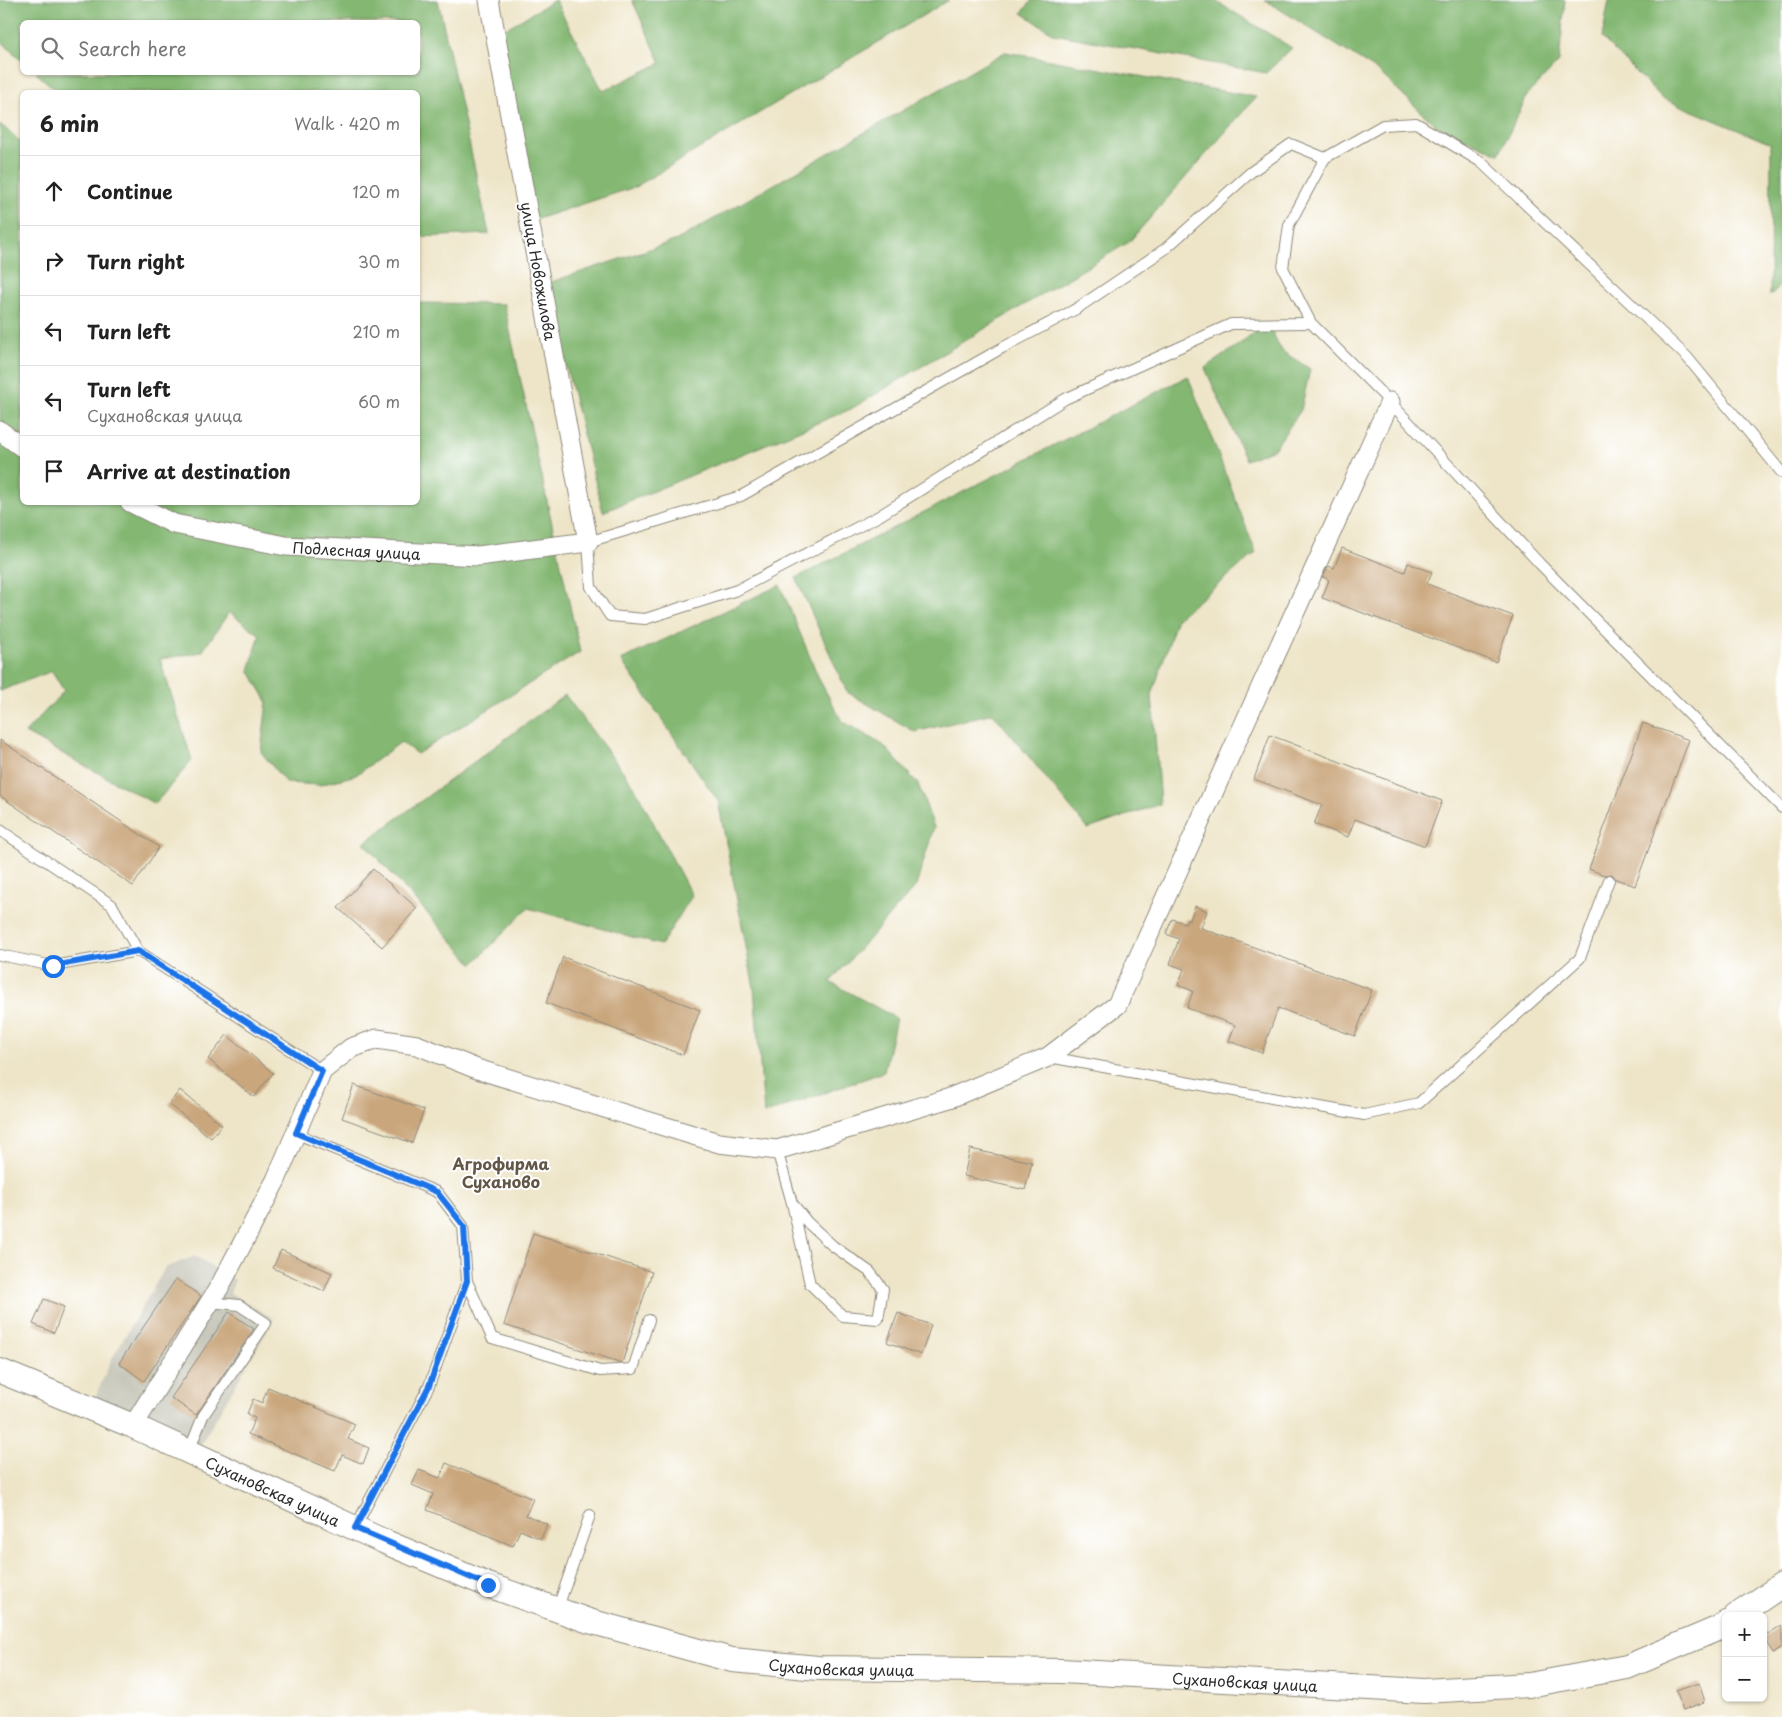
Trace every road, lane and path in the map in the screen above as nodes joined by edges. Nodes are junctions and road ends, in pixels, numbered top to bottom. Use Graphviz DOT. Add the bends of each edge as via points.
graph roads {
  1 [pos="489,0"];
  2 [pos="1325,158"];
  3 [pos="1312,323"];
  4 [pos="1390,402"];
  5 [pos="0,431"];
  6 [pos="20,446"];
  7 [pos="1782,473"];
  8 [pos="136,505"];
  9 [pos="588,542"];
  10 [pos="1782,808"];
  11 [pos="0,830"];
  12 [pos="1609,880"];
  13 [pos="138,951"];
  14 [pos="0,955"];
  15 [pos="1048,1057"];
  16 [pos="322,1071"];
  17 [pos="296,1133"];
  18 [pos="777,1150"];
  19 [pos="792,1203"];
  20 [pos="467,1281"];
  21 [pos="210,1302"];
  22 [pos="649,1320"];
  23 [pos="0,1371"];
  24 [pos="133,1426"];
  25 [pos="188,1451"];
  26 [pos="590,1515"];
  27 [pos="355,1528"];
  28 [pos="1782,1584"];
  29 [pos="557,1610"];
  30 [pos="1742,1612"];
  31 [pos="1722,1626"];
  1 -- 9 [label="street, улица Новожилова"];
  2 -- 3 [label="lane" via="1289,225 1283,268"];
  2 -- 7 [label="lane" via="1383,125 1416,123 1481,162 1687,357"];
  2 -- 9 [label="lane" via="1291,144 1251,172 1165,249 1076,309 741,496"];
  3 -- 4 [label="lane"];
  3 -- 9 [label="lane" via="1231,324 1065,399 879,516 737,590 645,619 610,616 591,587"];
  4 -- 10 [label="lane" via="1540,564"];
  4 -- 15 [label="street" via="1117,1005"];
  5 -- 6 [label="street"];
  8 -- 9 [label="street, Подлесная улица" via="174,524 286,546 478,556"];
  11 -- 13 [label="lane" via="112,905"];
  12 -- 15 [label="lane" via="1580,958 1419,1103 1364,1115"];
  13 -- 14 [label="lane" via="53,966"];
  13 -- 16 [label="lane"];
  15 -- 18 [label="street" via="950,1098"];
  16 -- 17 [label="street"];
  16 -- 18 [label="street" via="351,1048 377,1039 417,1045 477,1069 719,1143"];
  17 -- 20 [label="lane" via="437,1192 464,1226"];
  17 -- 21 [label="street" via="276,1180"];
  18 -- 19 [label="lane"];
  19 -- 19 [label="lane" via="810,1284 843,1316 878,1320 883,1289 870,1272 833,1246 808,1223"];
  20 -- 22 [label="lane" via="492,1338 600,1371 633,1369"];
  20 -- 27 [label="lane" via="429,1386"];
  21 -- 24 [label="street"];
  21 -- 25 [label="lane" via="239,1305 266,1323 203,1416"];
  23 -- 24 [label="street, Сухановская улица"];
  24 -- 25 [label="street, Сухановская улица"];
  25 -- 27 [label="street, Сухановская улица"];
  26 -- 29 [label="lane"];
  27 -- 29 [label="street, Сухановская улица" via="488,1585"];
  28 -- 30 [label="street"];
  29 -- 31 [label="street, Сухановская улица" via="732,1660 809,1667 1061,1671 1424,1691 1530,1685 1627,1667"];
}
